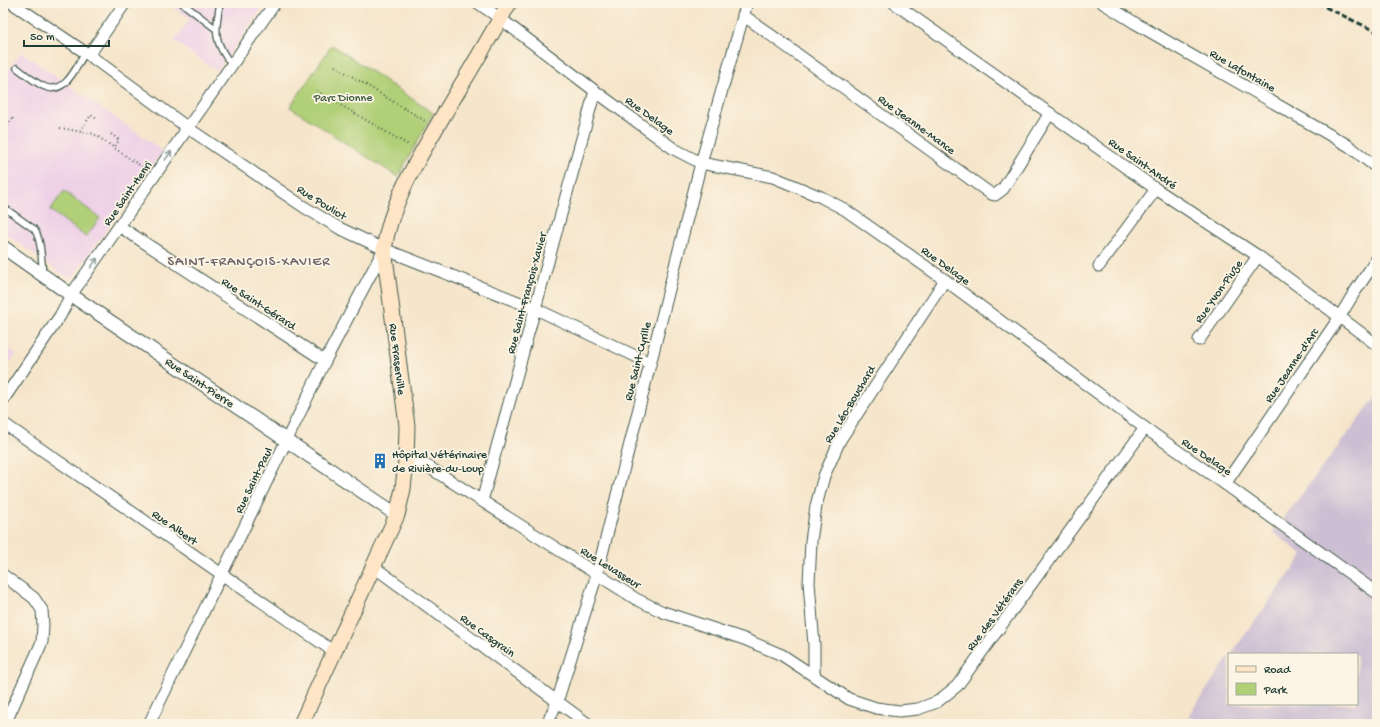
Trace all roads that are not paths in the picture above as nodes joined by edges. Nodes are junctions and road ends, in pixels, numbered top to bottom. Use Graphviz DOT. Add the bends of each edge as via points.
graph roads {
  1 [pos="12,3"];
  2 [pos="125,3"];
  3 [pos="182,3"];
  4 [pos="220,3"];
  5 [pos="275,3"];
  6 [pos="478,3"];
  7 [pos="509,3"];
  8 [pos="747,3"];
  9 [pos="894,3"];
  10 [pos="1103,3"];
  11 [pos="743,14"];
  12 [pos="501,19"];
  13 [pos="216,29"];
  14 [pos="87,54"];
  15 [pos="232,65"];
  16 [pos="17,68"];
  17 [pos="595,91"];
  18 [pos="1050,113"];
  19 [pos="188,128"];
  20 [pos="701,163"];
  21 [pos="1374,163"];
  22 [pos="1156,189"];
  23 [pos="3,207"];
  24 [pos="119,226"];
  25 [pos="3,247"];
  26 [pos="384,249"];
  27 [pos="1258,256"];
  28 [pos="1377,260"];
  29 [pos="1099,266"];
  30 [pos="43,275"];
  31 [pos="945,280"];
  32 [pos="71,295"];
  33 [pos="536,309"];
  34 [pos="1339,318"];
  35 [pos="1199,340"];
  36 [pos="1377,345"];
  37 [pos="325,361"];
  38 [pos="650,363"];
  39 [pos="3,400"];
  40 [pos="3,423"];
  41 [pos="1144,428"];
  42 [pos="287,441"];
  43 [pos="406,460"];
  44 [pos="1225,484"];
  45 [pos="482,501"];
  46 [pos="397,515"];
  47 [pos="374,567"];
  48 [pos="597,574"];
  49 [pos="3,575"];
  50 [pos="222,575"];
  51 [pos="1377,593"];
  52 [pos="333,651"];
  53 [pos="814,675"];
  54 [pos="558,702"];
  55 [pos="5,724"];
  56 [pos="149,724"];
  57 [pos="300,724"];
  58 [pos="547,724"];
  59 [pos="588,724"];
  1 -- 14 [label="street, Rue Pouliot"];
  2 -- 14 [label="street"];
  3 -- 13 [label="lane"];
  4 -- 13 [label="lane"];
  5 -- 15 [label="street, Rue Saint-Henri"];
  6 -- 12 [label="street, Rue Delage"];
  7 -- 12 [label="main road, Rue Fraserville"];
  8 -- 11 [label="street, Rue Saint-Cyrille"];
  9 -- 18 [label="street, Rue Saint-André"];
  10 -- 21 [label="street, Rue Lafontaine"];
  11 -- 18 [label="street, Rue Jeanne-Mance" via="990,194 995,195 1003,189"];
  11 -- 20 [label="street, Rue Saint-Cyrille"];
  12 -- 17 [label="street, Rue Delage"];
  12 -- 26 [label="main road, Rue Fraserville" via="404,186 390,222"];
  13 -- 15 [label="lane" via="220,49"];
  14 -- 16 [label="lane" via="62,86 51,89 42,86"];
  14 -- 19 [label="street, Rue Pouliot"];
  15 -- 19 [label="street, Rue Saint-Henri"];
  17 -- 20 [label="street, Rue Delage" via="674,149"];
  17 -- 33 [label="street, Rue Saint-François-Xavier"];
  18 -- 22 [label="street, Rue Saint-André"];
  24 -- 19 [label="street, Rue Saint-Henri, one-way"];
  19 -- 26 [label="street, Rue Pouliot" via="304,208"];
  20 -- 31 [label="street, Rue Delage" via="773,177 821,197 844,209"];
  20 -- 38 [label="street, Rue Saint-Cyrille"];
  22 -- 27 [label="street, Rue Saint-André"];
  22 -- 29 [label="street"];
  23 -- 30 [label="lane" via="36,232"];
  32 -- 24 [label="street, Rue Saint-Henri, one-way"];
  24 -- 37 [label="street, Rue Saint-Gérard"];
  25 -- 30 [label="street, Rue Saint-Pierre"];
  26 -- 33 [label="street, Rue Pouliot"];
  26 -- 37 [label="street, Rue Saint-Paul"];
  26 -- 43 [label="main road, Rue Fraserville" via="407,426"];
  27 -- 34 [label="street, Rue Saint-André"];
  27 -- 35 [label="street, Rue Yvon-Piuze"];
  28 -- 34 [label="street, Rue Jeanne-d'Arc"];
  30 -- 32 [label="street, Rue Saint-Pierre"];
  31 -- 41 [label="street, Rue Delage"];
  31 -- 53 [label="street, Rue Léo-Bouchard" via="840,440 824,476 811,541 809,583"];
  32 -- 39 [label="street, Rue Saint-Henri" via="60,316"];
  32 -- 42 [label="street, Rue Saint-Pierre"];
  33 -- 38 [label="street, Rue Pouliot"];
  33 -- 45 [label="street, Rue Saint-François-Xavier"];
  34 -- 36 [label="street, Rue Saint-André"];
  34 -- 44 [label="street, Rue Jeanne-d'Arc"];
  37 -- 42 [label="street, Rue Saint-Paul"];
  38 -- 48 [label="street, Rue Saint-Cyrille"];
  40 -- 50 [label="street, Rue Albert"];
  41 -- 44 [label="street, Rue Delage"];
  41 -- 53 [label="street, Rue des Vétérans" via="957,686 937,702 918,709 899,711 876,708 849,699"];
  42 -- 46 [label="street, Rue Saint-Pierre"];
  42 -- 50 [label="street, Rue Saint-Paul"];
  43 -- 45 [label="street, Rue Levasseur" via="427,466"];
  43 -- 46 [label="main road, Rue Fraserville"];
  44 -- 51 [label="street, Rue Delage"];
  45 -- 48 [label="street, Rue Levasseur"];
  46 -- 47 [label="main road, Rue Fraserville"];
  47 -- 52 [label="main road, Rue Fraserville"];
  47 -- 54 [label="street, Rue Casgrain"];
  48 -- 53 [label="street, Rue Levasseur" via="636,599 663,612 744,639 782,655"];
  48 -- 54 [label="street, Rue Saint-Cyrille"];
  49 -- 55 [label="street" via="34,598 42,610 43,625 42,642"];
  50 -- 52 [label="street, Rue Albert"];
  50 -- 56 [label="street, Rue Saint-Paul"];
  52 -- 57 [label="main road, Rue Fraserville"];
  54 -- 58 [label="street, Rue Saint-Cyrille"];
  54 -- 59 [label="street, Rue Casgrain"];
}
